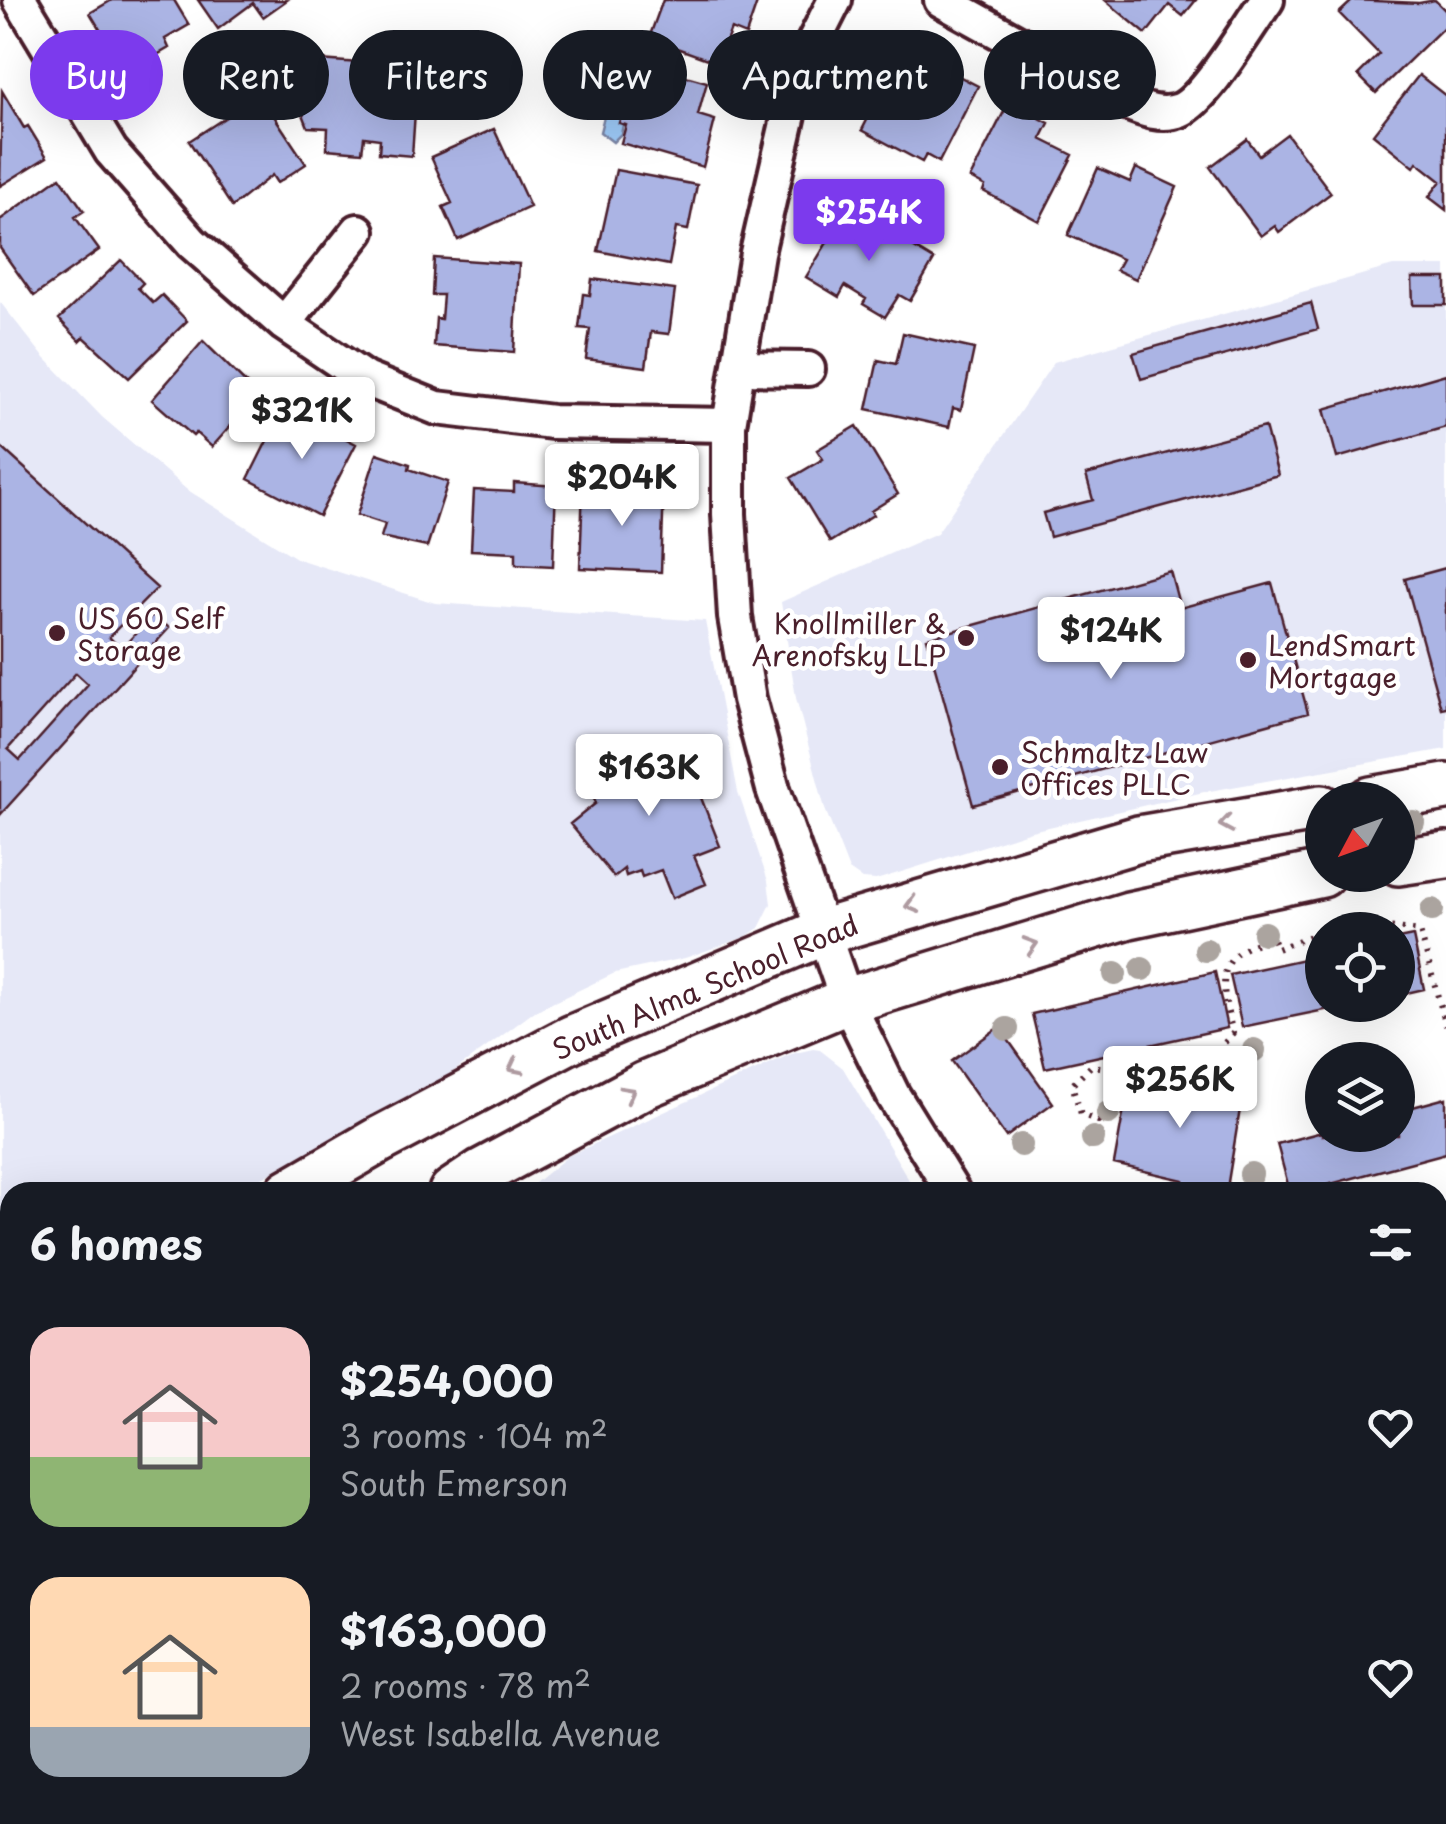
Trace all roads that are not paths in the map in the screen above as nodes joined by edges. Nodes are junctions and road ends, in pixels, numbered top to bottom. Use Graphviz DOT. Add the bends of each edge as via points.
graph roads {
  1 [pos="20,0"];
  2 [pos="835,0"];
  3 [pos="941,0"];
  4 [pos="1267,0"];
  5 [pos="358,230"];
  6 [pos="284,324"];
  7 [pos="740,368"];
  8 [pos="808,369"];
  9 [pos="729,425"];
  10 [pos="1446,788"];
  11 [pos="1415,793"];
  12 [pos="1305,811"];
  13 [pos="1446,856"];
  14 [pos="1415,860"];
  15 [pos="1305,878"];
  16 [pos="823,932"];
  17 [pos="847,1001"];
  18 [pos="307,1182"];
  19 [pos="467,1182"];
  20 [pos="947,1182"];
  1 -- 6 [label="street" via="111,151 192,243"];
  2 -- 7 [label="street" via="800,71 758,253"];
  3 -- 4 [label="street" via="1127,103 1160,113 1198,98"];
  5 -- 6 [label="street"];
  6 -- 9 [label="street" via="365,379 437,408 552,422"];
  7 -- 8 [label="street"];
  7 -- 9 [label="street"];
  9 -- 16 [label="street" via="736,617 749,700"];
  10 -- 11 [label="main road"];
  12 -- 16 [label="main road, South Alma School Road, one-way" via="1139,838"];
  13 -- 14 [label="main road"];
  17 -- 15 [label="main road, one-way" via="1129,915"];
  16 -- 17 [label="street"];
  16 -- 18 [label="main road, South Alma School Road, one-way" via="571,1038"];
  19 -- 17 [label="main road, one-way" via="645,1085"];
  17 -- 20 [label="street" via="893,1095"];
}
